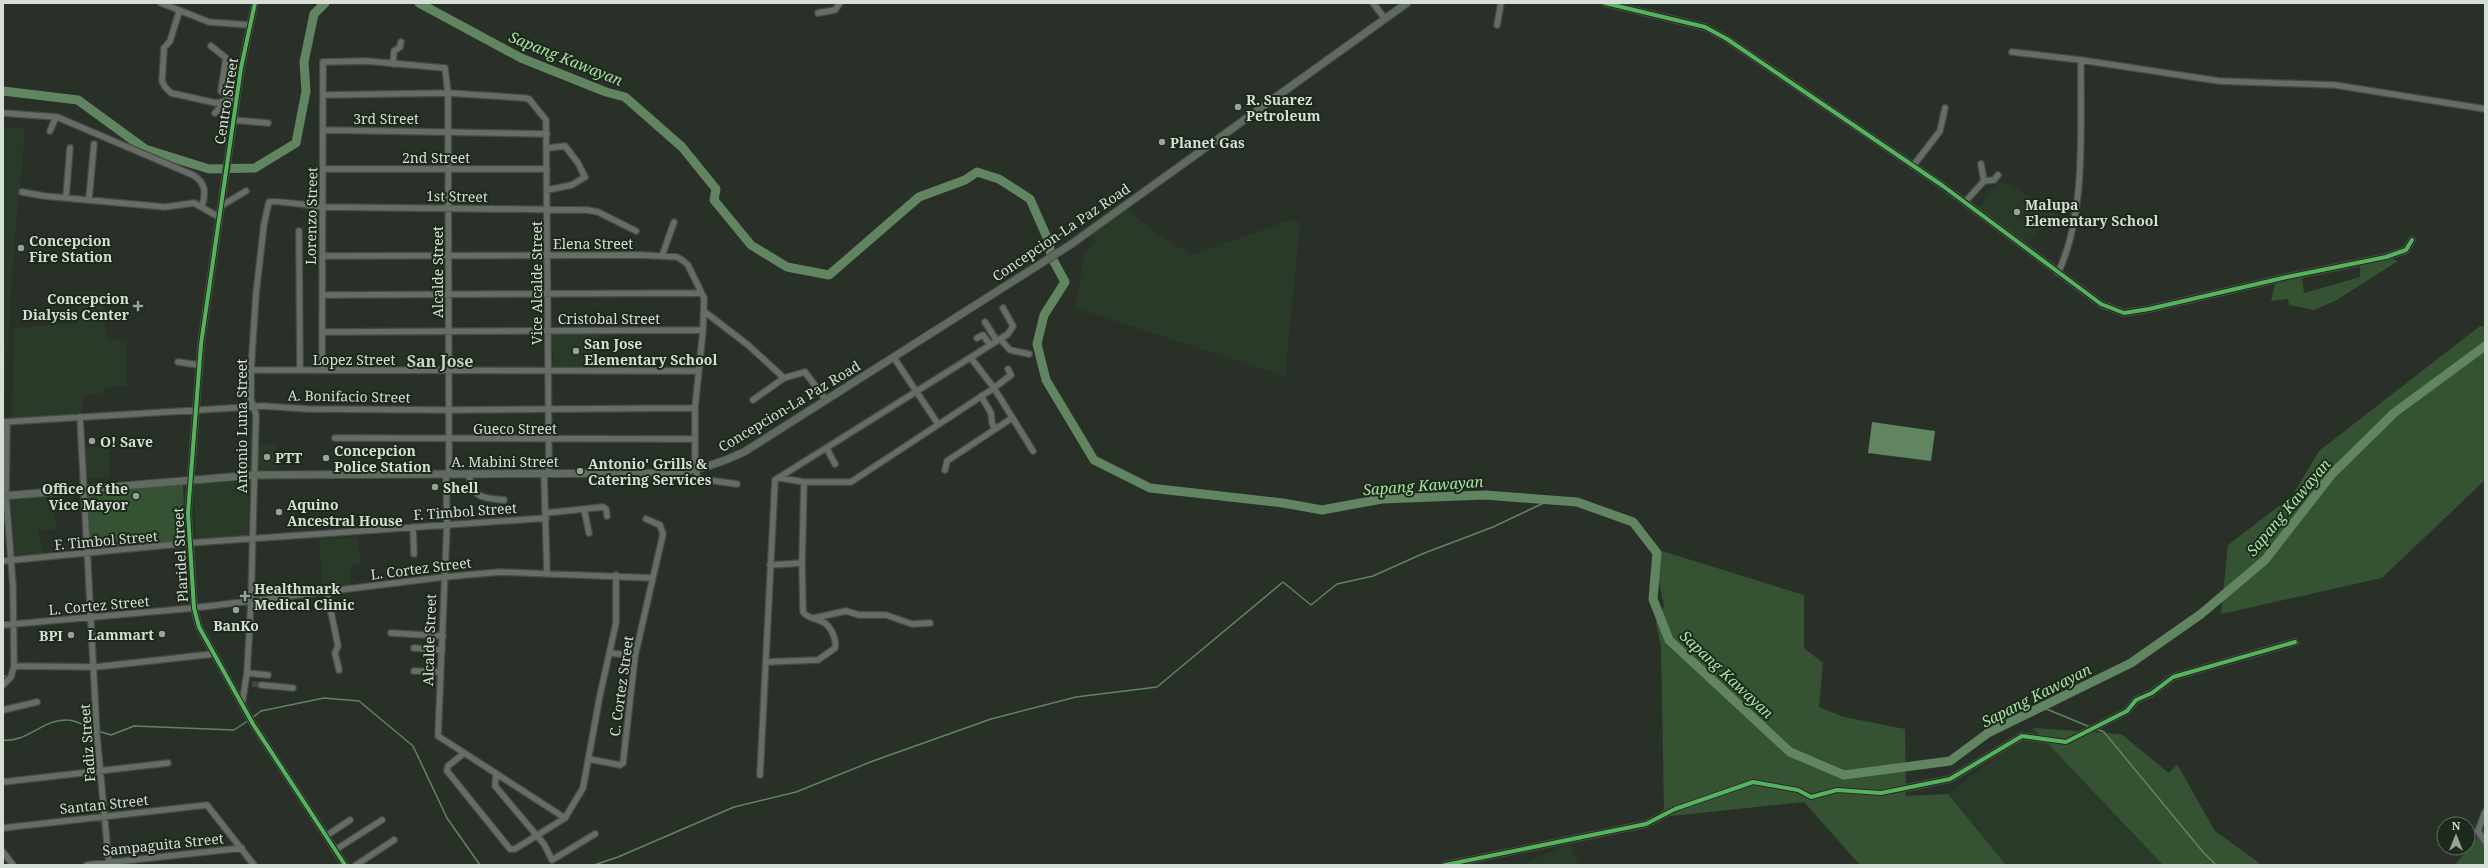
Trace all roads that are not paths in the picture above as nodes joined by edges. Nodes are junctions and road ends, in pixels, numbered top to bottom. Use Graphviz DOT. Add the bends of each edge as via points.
graph roads {
  1 [pos="161,3"];
  2 [pos="255,3"];
  3 [pos="840,3"];
  4 [pos="1373,3"];
  5 [pos="1406,3"];
  6 [pos="1501,3"];
  7 [pos="1605,3"];
  8 [pos="179,12"];
  9 [pos="818,13"];
  10 [pos="1385,19"];
  11 [pos="250,25"];
  12 [pos="1497,25"];
  13 [pos="401,42"];
  14 [pos="211,46"];
  15 [pos="2012,52"];
  16 [pos="2081,60"];
  17 [pos="393,64"];
  18 [pos="448,93"];
  19 [pos="324,95"];
  20 [pos="234,101"];
  21 [pos="225,102"];
  22 [pos="1945,108"];
  23 [pos="2485,109"];
  24 [pos="3,113"];
  25 [pos="215,113"];
  26 [pos="56,117"];
  27 [pos="234,120"];
  28 [pos="268,123"];
  29 [pos="324,130"];
  30 [pos="50,131"];
  31 [pos="448,131"];
  32 [pos="547,134"];
  33 [pos="94,144"];
  34 [pos="70,148"];
  35 [pos="548,148"];
  36 [pos="1981,164"];
  37 [pos="1913,166"];
  38 [pos="324,169"];
  39 [pos="547,169"];
  40 [pos="448,170"];
  41 [pos="1998,175"];
  42 [pos="1984,180"];
  43 [pos="547,190"];
  44 [pos="246,191"];
  45 [pos="22,192"];
  46 [pos="66,197"];
  47 [pos="89,199"];
  48 [pos="274,200"];
  49 [pos="1965,202"];
  50 [pos="221,204"];
  51 [pos="202,206"];
  52 [pos="323,207"];
  53 [pos="448,207"];
  54 [pos="547,209"];
  55 [pos="219,217"];
  56 [pos="674,222"];
  57 [pos="299,231"];
  58 [pos="636,231"];
  59 [pos="2412,240"];
  60 [pos="547,255"];
  61 [pos="323,256"];
  62 [pos="448,256"];
  63 [pos="662,256"];
  64 [pos="2058,273"];
  65 [pos="701,293"];
  66 [pos="449,294"];
  67 [pos="547,294"];
  68 [pos="322,295"];
  69 [pos="1003,308"];
  70 [pos="705,312"];
  71 [pos="986,322"];
  72 [pos="548,330"];
  73 [pos="703,330"];
  74 [pos="322,332"];
  75 [pos="449,333"];
  76 [pos="977,338"];
  77 [pos="998,340"];
  78 [pos="990,346"];
  79 [pos="1029,354"];
  80 [pos="894,358"];
  81 [pos="971,358"];
  82 [pos="178,362"];
  83 [pos="199,366"];
  84 [pos="1008,369"];
  85 [pos="251,370"];
  86 [pos="300,370"];
  87 [pos="322,370"];
  88 [pos="548,370"];
  89 [pos="697,371"];
  90 [pos="449,372"];
  91 [pos="784,378"];
  92 [pos="994,388"];
  93 [pos="917,393"];
  94 [pos="981,396"];
  95 [pos="753,400"];
  96 [pos="826,400"];
  97 [pos="254,408"];
  98 [pos="548,408"];
  99 [pos="695,408"];
  100 [pos="195,409"];
  101 [pos="448,410"];
  102 [pos="80,417"];
  103 [pos="1012,418"];
  104 [pos="5,422"];
  105 [pos="938,424"];
  106 [pos="995,429"];
  107 [pos="335,438"];
  108 [pos="695,439"];
  109 [pos="448,440"];
  110 [pos="548,440"];
  111 [pos="827,449"];
  112 [pos="1033,451"];
  113 [pos="719,463"];
  114 [pos="835,464"];
  115 [pos="695,470"];
  116 [pos="945,470"];
  117 [pos="447,474"];
  118 [pos="469,474"];
  119 [pos="547,474"];
  120 [pos="254,475"];
  121 [pos="780,478"];
  122 [pos="189,479"];
  123 [pos="804,482"];
  124 [pos="737,484"];
  125 [pos="84,487"];
  126 [pos="5,496"];
  127 [pos="504,500"];
  128 [pos="584,509"];
  129 [pos="546,516"];
  130 [pos="607,516"];
  131 [pos="646,519"];
  132 [pos="447,524"];
  133 [pos="413,527"];
  134 [pos="588,533"];
  135 [pos="252,539"];
  136 [pos="189,543"];
  137 [pos="88,554"];
  138 [pos="414,554"];
  139 [pos="11,560"];
  140 [pos="3,561"];
  141 [pos="802,563"];
  142 [pos="770,565"];
  143 [pos="548,573"];
  144 [pos="616,575"];
  145 [pos="444,577"];
  146 [pos="652,578"];
  147 [pos="327,592"];
  148 [pos="251,602"];
  149 [pos="194,608"];
  150 [pos="91,618"];
  151 [pos="814,618"];
  152 [pos="13,624"];
  153 [pos="930,624"];
  154 [pos="3,625"];
  155 [pos="391,633"];
  156 [pos="443,636"];
  157 [pos="2295,642"];
  158 [pos="414,648"];
  159 [pos="442,650"];
  160 [pos="610,653"];
  161 [pos="213,654"];
  162 [pos="635,656"];
  163 [pos="766,662"];
  164 [pos="14,666"];
  165 [pos="94,668"];
  166 [pos="339,670"];
  167 [pos="414,671"];
  168 [pos="440,672"];
  169 [pos="247,673"];
  170 [pos="268,675"];
  171 [pos="3,685"];
  172 [pos="261,685"];
  173 [pos="293,688"];
  174 [pos="38,702"];
  175 [pos="242,704"];
  176 [pos="3,710"];
  177 [pos="462,754"];
  178 [pos="589,759"];
  179 [pos="168,763"];
  180 [pos="101,771"];
  181 [pos="496,775"];
  182 [pos="760,776"];
  183 [pos="3,782"];
  184 [pos="2485,812"];
  185 [pos="104,816"];
  186 [pos="565,818"];
  187 [pos="350,820"];
  188 [pos="382,820"];
  189 [pos="3,828"];
  190 [pos="595,834"];
  191 [pos="537,835"];
  192 [pos="326,836"];
  193 [pos="394,840"];
  194 [pos="2485,842"];
  195 [pos="242,848"];
  196 [pos="335,850"];
  197 [pos="3,852"];
  198 [pos="109,863"];
  199 [pos="13,865"];
  200 [pos="87,865"];
  201 [pos="254,865"];
  202 [pos="346,865"];
  203 [pos="356,865"];
  204 [pos="1445,865"];
  1 -- 8 [label="street"];
  2 -- 11 [label="street, Centro Street"];
  3 -- 9 [label="street" via="835,10"];
  4 -- 10 [label="street"];
  5 -- 10 [label="main road, Concepcion-La Paz Road"];
  6 -- 12 [label="street"];
  7 -- 37 [label="street" via="1714,31"];
  8 -- 11 [label="street" via="209,22"];
  8 -- 21 [label="street" via="170,40 164,48 162,81 171,93 216,103"];
  10 -- 80 [label="main road, Concepcion-La Paz Road" via="1063,250"];
  11 -- 20 [label="street, Centro Street"];
  13 -- 17 [label="street" via="400,47 394,51"];
  14 -- 20 [label="street" via="226,58 221,92"];
  15 -- 16 [label="street"];
  16 -- 23 [label="street" via="2219,81 2341,86"];
  16 -- 64 [label="street" via="2075,223 2067,254"];
  17 -- 18 [label="street, Alcalde Street" via="444,68 447,71"];
  17 -- 19 [label="street, Lorenzo Street" via="324,62"];
  18 -- 19 [label="street"];
  18 -- 31 [label="street, Alcalde Street"];
  18 -- 32 [label="street, Vice Alcalde Street" via="529,99 546,120"];
  19 -- 29 [label="street, Lorenzo Street"];
  20 -- 21 [label="street"];
  20 -- 27 [label="street, Centro Street"];
  21 -- 25 [label="street"];
  22 -- 37 [label="street" via="1940,131"];
  24 -- 26 [label="street"];
  26 -- 30 [label="street"];
  26 -- 51 [label="street" via="198,178 205,194"];
  27 -- 28 [label="street"];
  27 -- 50 [label="street, Centro Street"];
  29 -- 31 [label="street, 3rd Street"];
  29 -- 38 [label="street, Lorenzo Street"];
  31 -- 32 [label="street, 3rd Street"];
  31 -- 40 [label="street, Alcalde Street"];
  32 -- 35 [label="street, Vice Alcalde Street"];
  33 -- 47 [label="street"];
  34 -- 46 [label="street"];
  35 -- 39 [label="street, Vice Alcalde Street"];
  35 -- 43 [label="street" via="565,146 585,177 572,185"];
  36 -- 42 [label="street"];
  37 -- 49 [label="street"];
  38 -- 40 [label="street, 2nd Street"];
  38 -- 52 [label="street, Lorenzo Street"];
  39 -- 40 [label="street, 2nd Street"];
  39 -- 43 [label="street, Vice Alcalde Street"];
  40 -- 53 [label="street, Alcalde Street"];
  41 -- 42 [label="street" via="1994,180"];
  42 -- 49 [label="street"];
  43 -- 54 [label="street, Vice Alcalde Street"];
  44 -- 50 [label="street"];
  45 -- 46 [label="street"];
  46 -- 47 [label="street"];
  47 -- 51 [label="street" via="165,207 194,203"];
  48 -- 52 [label="street, 1st Street"];
  48 -- 85 [label="street, Antonio Luna Street" via="269,202 266,208"];
  49 -- 64 [label="street"];
  50 -- 55 [label="street, Plaridel Street"];
  51 -- 55 [label="street"];
  52 -- 53 [label="street, 1st Street"];
  52 -- 61 [label="street, Lorenzo Street"];
  53 -- 54 [label="street, 1st Street"];
  53 -- 62 [label="street, Alcalde Street"];
  54 -- 58 [label="street, 1st Street" via="598,212"];
  54 -- 60 [label="street, Vice Alcalde Street"];
  55 -- 83 [label="street, Plaridel Street" via="208,283"];
  56 -- 63 [label="street"];
  57 -- 86 [label="street"];
  59 -- 64 [label="street" via="2406,250 2386,257 2130,312 2102,304"];
  60 -- 62 [label="street, Elena Street"];
  60 -- 63 [label="street, Elena Street"];
  60 -- 67 [label="street, Vice Alcalde Street"];
  61 -- 62 [label="street, Elena Street"];
  61 -- 68 [label="street, Lorenzo Street"];
  62 -- 66 [label="street, Alcalde Street"];
  63 -- 65 [label="street, Elena Street" via="677,257 688,265"];
  65 -- 67 [label="street, Cristobal Street"];
  65 -- 70 [label="street, Elena Street" via="705,302"];
  66 -- 67 [label="street, Cristobal Street"];
  66 -- 68 [label="street, Cristobal Street"];
  66 -- 75 [label="street, Alcalde Street"];
  67 -- 72 [label="street, Vice Alcalde Street"];
  68 -- 74 [label="street, Lorenzo Street"];
  69 -- 77 [label="street" via="1013,328"];
  70 -- 73 [label="street, Elena Street"];
  70 -- 91 [label="street" via="748,345"];
  71 -- 77 [label="street"];
  72 -- 73 [label="street, Cristobal Street"];
  72 -- 75 [label="street, Cristobal Street"];
  72 -- 88 [label="street, Vice Alcalde Street"];
  73 -- 89 [label="street, Elena Street"];
  74 -- 75 [label="street, Cristobal Street"];
  74 -- 87 [label="street, Lorenzo Street"];
  75 -- 90 [label="street, Alcalde Street"];
  76 -- 78 [label="street" via="983,335"];
  77 -- 78 [label="street"];
  77 -- 79 [label="street" via="1010,350"];
  78 -- 81 [label="street"];
  80 -- 93 [label="street"];
  80 -- 96 [label="main road, Concepcion-La Paz Road"];
  81 -- 92 [label="street"];
  81 -- 93 [label="street"];
  82 -- 83 [label="street"];
  83 -- 100 [label="street, Plaridel Street"];
  84 -- 92 [label="street" via="1011,375"];
  85 -- 86 [label="street, Lopez Street"];
  85 -- 97 [label="street, Antonio Luna Street" via="251,399"];
  86 -- 87 [label="street, Lopez Street"];
  87 -- 90 [label="street, Lopez Street"];
  88 -- 89 [label="street, Lopez Street"];
  88 -- 90 [label="street, Lopez Street"];
  88 -- 98 [label="street, Vice Alcalde Street"];
  89 -- 99 [label="street, Elena Street"];
  90 -- 101 [label="street, Alcalde Street"];
  91 -- 95 [label="street"];
  91 -- 96 [label="street" via="805,372"];
  92 -- 94 [label="street"];
  92 -- 103 [label="street"];
  93 -- 105 [label="street"];
  93 -- 111 [label="street"];
  94 -- 105 [label="street"];
  94 -- 106 [label="street" via="991,413"];
  96 -- 113 [label="main road, Concepcion-La Paz Road" via="744,452"];
  97 -- 100 [label="street, A. Bonifacio Street"];
  97 -- 101 [label="street, A. Bonifacio Street" via="263,406 308,409"];
  97 -- 120 [label="street, Antonio Luna Street"];
  98 -- 99 [label="street, A. Bonifacio Street"];
  98 -- 101 [label="street, A. Bonifacio Street"];
  98 -- 110 [label="street, Vice Alcalde Street"];
  99 -- 108 [label="street, Elena Street"];
  100 -- 102 [label="street, A. Bonifacio Street"];
  100 -- 122 [label="street, Plaridel Street"];
  101 -- 109 [label="street, Alcalde Street"];
  102 -- 104 [label="street, A. Bonifacio Street"];
  102 -- 125 [label="street, Fadiz Street"];
  103 -- 106 [label="street"];
  103 -- 112 [label="street"];
  104 -- 126 [label="street"];
  105 -- 123 [label="street" via="851,482"];
  106 -- 116 [label="street" via="947,461"];
  107 -- 109 [label="street, Gueco Street"];
  108 -- 110 [label="street, Gueco Street"];
  108 -- 115 [label="street, Elena Street"];
  109 -- 110 [label="street, Gueco Street"];
  109 -- 117 [label="street, Alcalde Street"];
  110 -- 119 [label="street, Vice Alcalde Street"];
  111 -- 114 [label="street"];
  111 -- 121 [label="street"];
  113 -- 115 [label="main road, A. Mabini Street"];
  115 -- 119 [label="main road, A. Mabini Street" via="674,473"];
  115 -- 124 [label="street" via="699,479"];
  117 -- 118 [label="main road, A. Mabini Street"];
  117 -- 120 [label="main road, A. Mabini Street"];
  117 -- 132 [label="street, Alcalde Street"];
  118 -- 119 [label="main road, A. Mabini Street"];
  118 -- 127 [label="street" via="475,493 482,497"];
  119 -- 129 [label="street, Vice Alcalde Street"];
  120 -- 122 [label="main road, A. Mabini Street"];
  120 -- 135 [label="street, Antonio Luna Street"];
  121 -- 123 [label="street"];
  121 -- 142 [label="street" via="775,482"];
  122 -- 125 [label="main road, A. Mabini Street"];
  122 -- 136 [label="street, Plaridel Street"];
  123 -- 141 [label="street"];
  125 -- 126 [label="main road, A. Mabini Street"];
  125 -- 137 [label="street, Fadiz Street"];
  126 -- 139 [label="street"];
  128 -- 129 [label="street, F. Timbol Street"];
  128 -- 130 [label="street, F. Timbol Street" via="605,507"];
  128 -- 134 [label="street"];
  129 -- 132 [label="street, F. Timbol Street"];
  129 -- 143 [label="street, Vice Alcalde Street"];
  131 -- 146 [label="street, C. Cortez Street" via="663,529"];
  132 -- 133 [label="street, F. Timbol Street"];
  132 -- 145 [label="street, Alcalde Street"];
  133 -- 135 [label="street, F. Timbol Street"];
  133 -- 138 [label="street"];
  135 -- 136 [label="street, F. Timbol Street"];
  135 -- 148 [label="street, Antonio Luna Street"];
  136 -- 137 [label="street, F. Timbol Street"];
  136 -- 149 [label="street, Plaridel Street"];
  137 -- 139 [label="street, F. Timbol Street"];
  137 -- 150 [label="street, Fadiz Street"];
  139 -- 140 [label="street, F. Timbol Street"];
  139 -- 152 [label="street"];
  141 -- 142 [label="street"];
  141 -- 151 [label="street" via="803,612 805,616"];
  142 -- 163 [label="street"];
  143 -- 144 [label="street, L. Cortez Street"];
  143 -- 145 [label="street, L. Cortez Street" via="509,572"];
  144 -- 146 [label="street, L. Cortez Street"];
  144 -- 160 [label="street" via="616,623"];
  145 -- 147 [label="street, L. Cortez Street"];
  145 -- 156 [label="street, Alcalde Street"];
  146 -- 162 [label="street, C. Cortez Street"];
  147 -- 148 [label="street, L. Cortez Street"];
  147 -- 166 [label="street" via="338,646 335,653"];
  148 -- 149 [label="street, L. Cortez Street"];
  148 -- 169 [label="street, Antonio Luna Street"];
  149 -- 150 [label="street, L. Cortez Street"];
  149 -- 161 [label="street, Plaridel Street" via="199,627"];
  150 -- 152 [label="street, L. Cortez Street"];
  150 -- 165 [label="street, Fadiz Street"];
  151 -- 153 [label="street" via="846,610 859,615 886,615 912,624"];
  151 -- 163 [label="street" via="827,625 836,640 835,648 818,660"];
  152 -- 154 [label="street, L. Cortez Street"];
  152 -- 164 [label="street"];
  155 -- 156 [label="street"];
  156 -- 159 [label="street, Alcalde Street"];
  157 -- 204 [label="street" via="2173,677 2152,693 2136,700 2127,711 2066,742 2022,736 1954,777 1928,784 1881,793 1837,790 1811,797 1798,790 1753,782 1674,809 1646,824"];
  158 -- 159 [label="street"];
  159 -- 168 [label="street, Alcalde Street"];
  160 -- 162 [label="street"];
  160 -- 178 [label="street"];
  161 -- 165 [label="street"];
  161 -- 175 [label="street, Plaridel Street"];
  162 -- 178 [label="street, C. Cortez Street" via="623,763 620,765"];
  163 -- 182 [label="street"];
  164 -- 165 [label="street"];
  164 -- 171 [label="street" via="11,677"];
  165 -- 180 [label="street, Fadiz Street"];
  167 -- 168 [label="street"];
  168 -- 177 [label="street, Alcalde Street" via="438,736"];
  169 -- 170 [label="street"];
  169 -- 175 [label="street, Antonio Luna Street" via="249,684"];
  172 -- 173 [label="street"];
  174 -- 176 [label="street"];
  175 -- 192 [label="street, Plaridel Street"];
  177 -- 181 [label="street"];
  177 -- 191 [label="street" via="448,766 447,772 510,849 516,849"];
  178 -- 186 [label="street" via="582,792"];
  179 -- 180 [label="street"];
  180 -- 183 [label="street"];
  180 -- 185 [label="street, Fadiz Street"];
  181 -- 186 [label="street"];
  181 -- 191 [label="street" via="496,786"];
  184 -- 194 [label="street" via="2478,831"];
  185 -- 189 [label="street, Santan Street"];
  185 -- 195 [label="street, Santan Street" via="207,805"];
  185 -- 198 [label="street, Fadiz Street"];
  186 -- 191 [label="street"];
  187 -- 192 [label="street"];
  188 -- 196 [label="street"];
  190 -- 191 [label="street" via="552,860 547,847"];
  192 -- 196 [label="street, Plaridel Street"];
  193 -- 203 [label="street"];
  195 -- 198 [label="street, Sampaguita Street"];
  195 -- 201 [label="street"];
  196 -- 202 [label="street, Plaridel Street"];
  197 -- 199 [label="street"];
  198 -- 200 [label="street, Sampaguita Street"];
}
